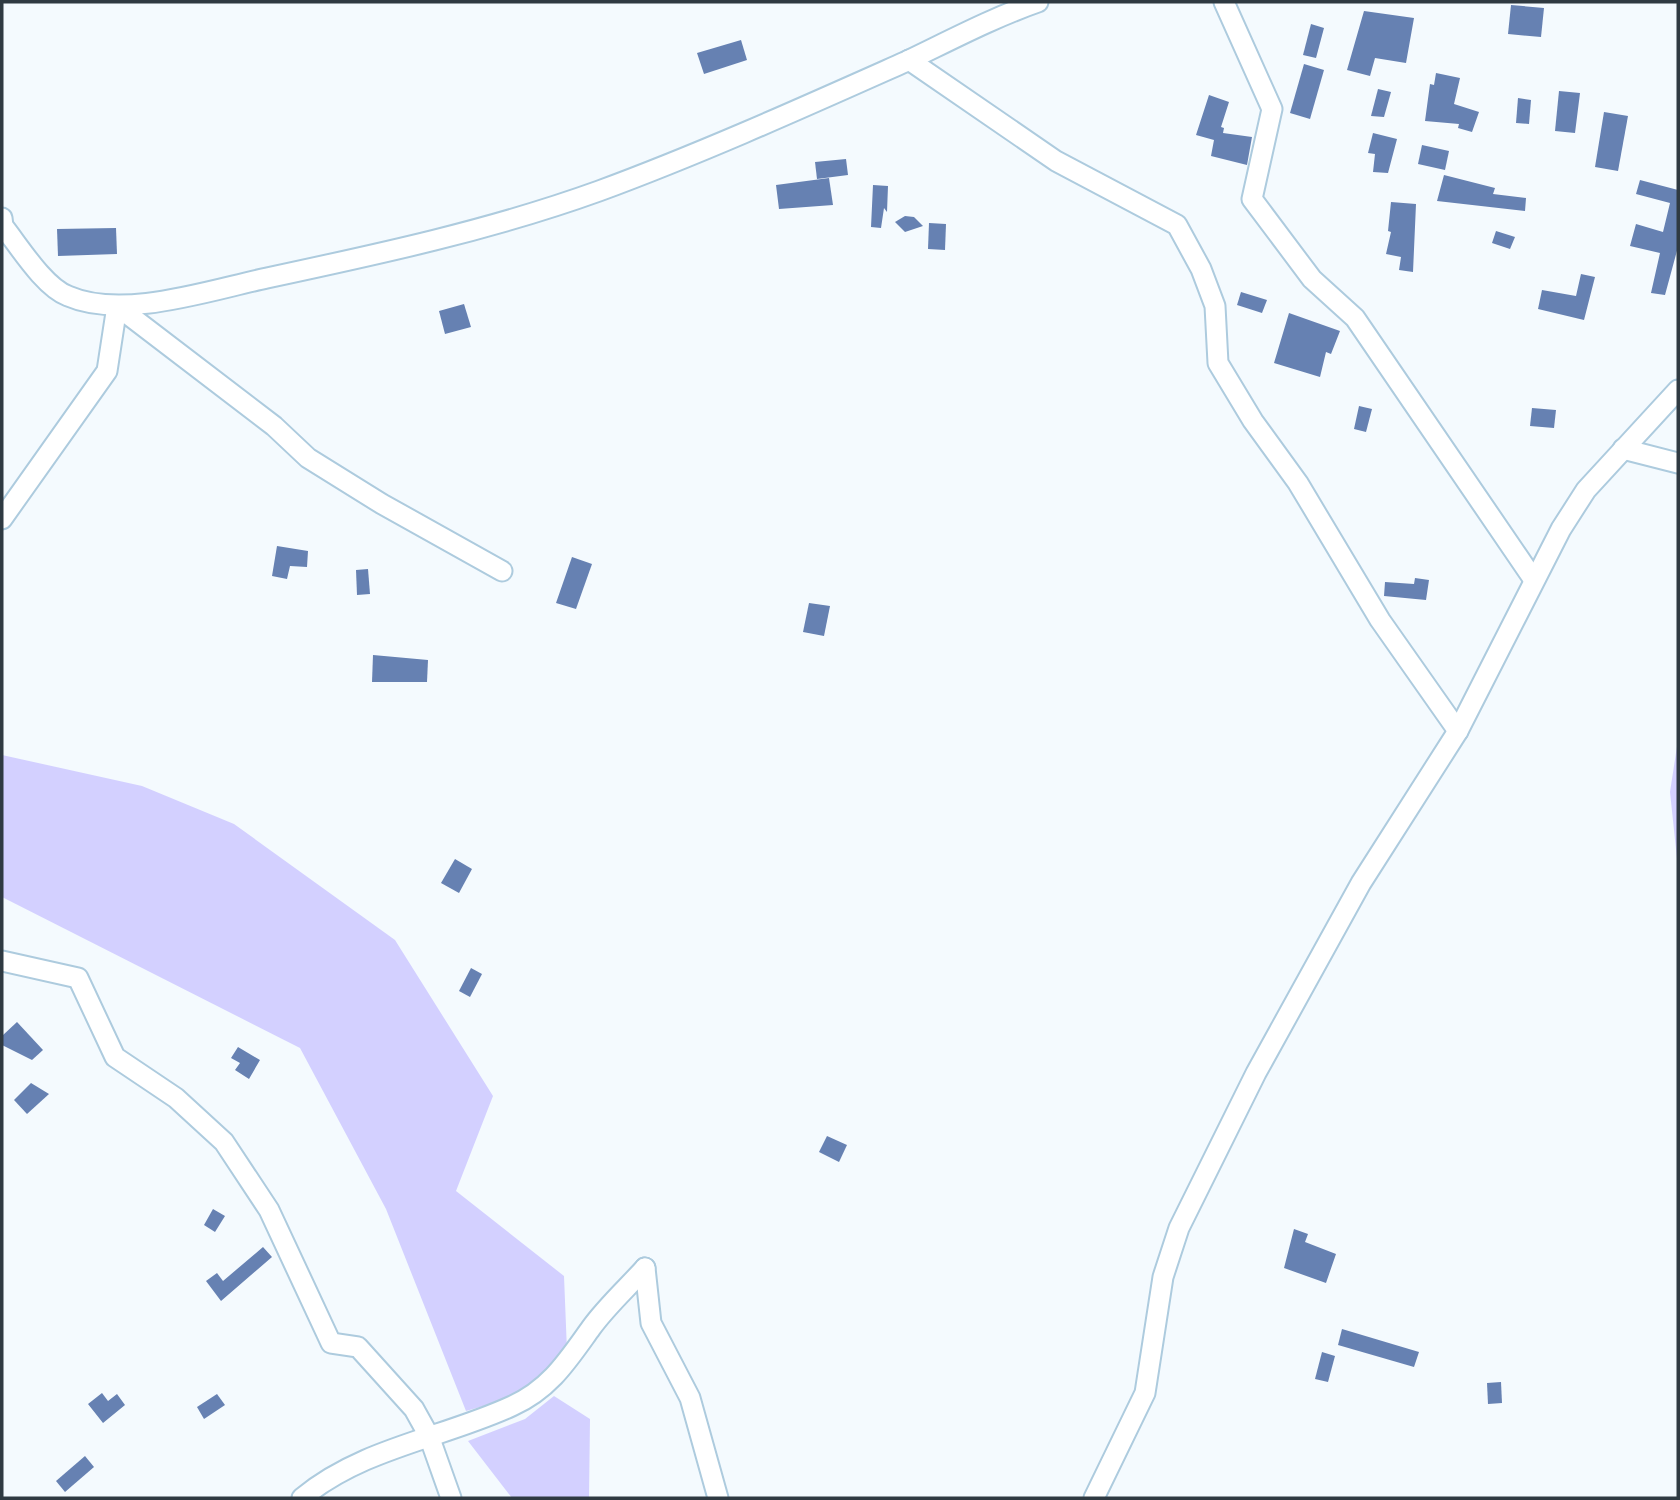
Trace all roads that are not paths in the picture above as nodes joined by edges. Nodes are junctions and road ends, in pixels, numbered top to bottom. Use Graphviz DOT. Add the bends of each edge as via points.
graph roads {
  1 [pos="1038,2"];
  2 [pos="1224,2"];
  3 [pos="909,60"];
  4 [pos="2,218"];
  5 [pos="117,306"];
  6 [pos="1678,390"];
  7 [pos="1623,449"];
  8 [pos="1678,463"];
  9 [pos="2,519"];
  10 [pos="502,571"];
  11 [pos="1534,579"];
  12 [pos="1458,731"];
  13 [pos="2,961"];
  14 [pos="429,1436"];
  15 [pos="302,1498"];
  16 [pos="451,1498"];
  17 [pos="718,1498"];
  18 [pos="1094,1498"];
  1 -- 3 [label="street"];
  2 -- 11 [label="street" via="1272,109 1252,199 1312,279 1355,318"];
  3 -- 5 [label="street" via="599,191 466,233 338,264"];
  3 -- 12 [label="street" via="1056,161 1177,225 1214,306 1217,363 1298,483 1380,620"];
  4 -- 5 [label="street" via="38,271 66,296"];
  5 -- 9 [label="street" via="107,371"];
  5 -- 10 [label="street" via="274,426 307,458"];
  6 -- 7 [label="street"];
  7 -- 8 [label="street"];
  7 -- 11 [label="street" via="1586,490"];
  11 -- 12 [label="street"];
  12 -- 18 [label="street" via="1307,977 1179,1228 1163,1277 1145,1393"];
  13 -- 14 [label="street" via="78,978 115,1056 176,1098 224,1142 269,1210 331,1343 358,1347 414,1409"];
  14 -- 15 [label="street" via="379,1454"];
  14 -- 16 [label="street"];
  14 -- 17 [label="street" via="513,1406 538,1391 560,1373 645,1268 651,1323 690,1398"];
}
